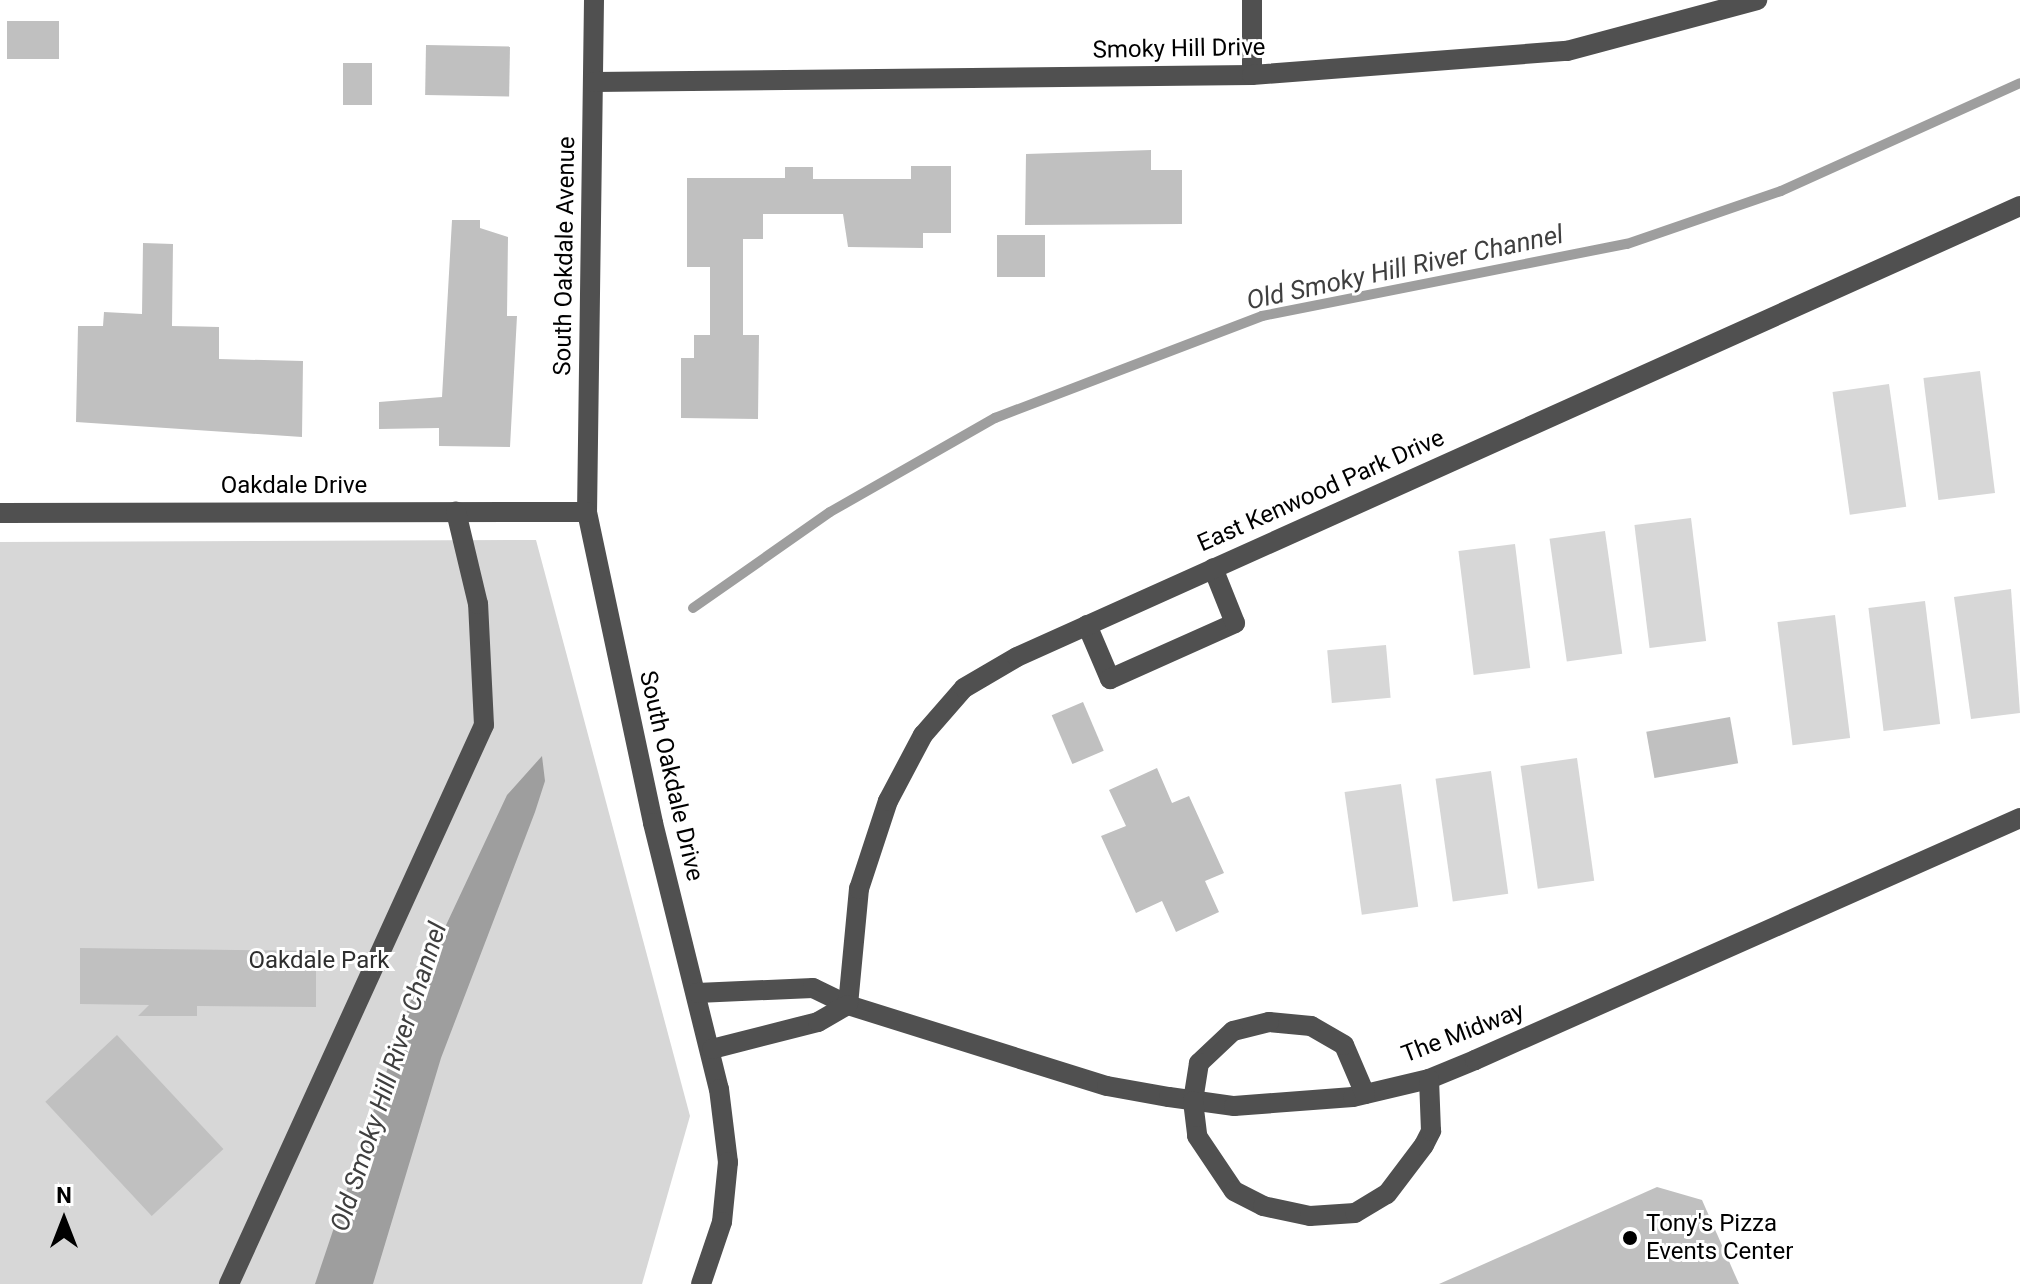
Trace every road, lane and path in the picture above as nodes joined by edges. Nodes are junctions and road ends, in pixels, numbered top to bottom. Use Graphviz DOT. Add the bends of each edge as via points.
graph roads {
  1 [pos="594,0"];
  2 [pos="1252,0"];
  3 [pos="1757,0"];
  4 [pos="1252,75"];
  5 [pos="594,82"];
  6 [pos="2020,206"];
  7 [pos="456,512"];
  8 [pos="587,512"];
  9 [pos="0,513"];
  10 [pos="1213,568"];
  11 [pos="1087,625"];
  12 [pos="2020,818"];
  13 [pos="697,993"];
  14 [pos="848,1005"];
  15 [pos="712,1049"];
  16 [pos="1429,1079"];
  17 [pos="1365,1094"];
  18 [pos="1193,1101"];
  19 [pos="229,1284"];
  20 [pos="701,1284"];
  1 -- 5 [label="street, South Oakdale Avenue"];
  2 -- 4 [label="street"];
  3 -- 4 [label="street, Smoky Hill Drive" via="1567,51"];
  4 -- 5 [label="street, Smoky Hill Drive"];
  5 -- 8 [label="street, South Oakdale Avenue"];
  6 -- 10 [label="street, East Kenwood Park Drive"];
  7 -- 8 [label="street, Oakdale Drive"];
  7 -- 9 [label="street, Oakdale Drive"];
  7 -- 19 [label="street" via="478,604 484,725"];
  8 -- 13 [label="street, South Oakdale Drive" via="653,823"];
  10 -- 11 [label="street, East Kenwood Park Drive"];
  10 -- 11 [label="street" via="1235,623 1110,679"];
  11 -- 14 [label="street, East Kenwood Park Drive" via="964,688 923,735 888,801 859,889"];
  12 -- 16 [label="street, The Midway"];
  13 -- 14 [label="street, The Midway" via="813,988"];
  13 -- 15 [label="street, South Oakdale Drive"];
  14 -- 15 [label="street" via="818,1022"];
  14 -- 18 [label="street, The Midway" via="1107,1086"];
  15 -- 20 [label="street, South Oakdale Drive" via="728,1162 722,1222"];
  16 -- 17 [label="street, The Midway"];
  16 -- 18 [label="street" via="1431,1131 1424,1145 1387,1194 1355,1213 1310,1216 1263,1206 1234,1191 1197,1136"];
  17 -- 18 [label="street, The Midway" via="1234,1106"];
  17 -- 18 [label="street" via="1344,1045 1311,1026 1269,1022 1233,1031 1199,1063"];
}
